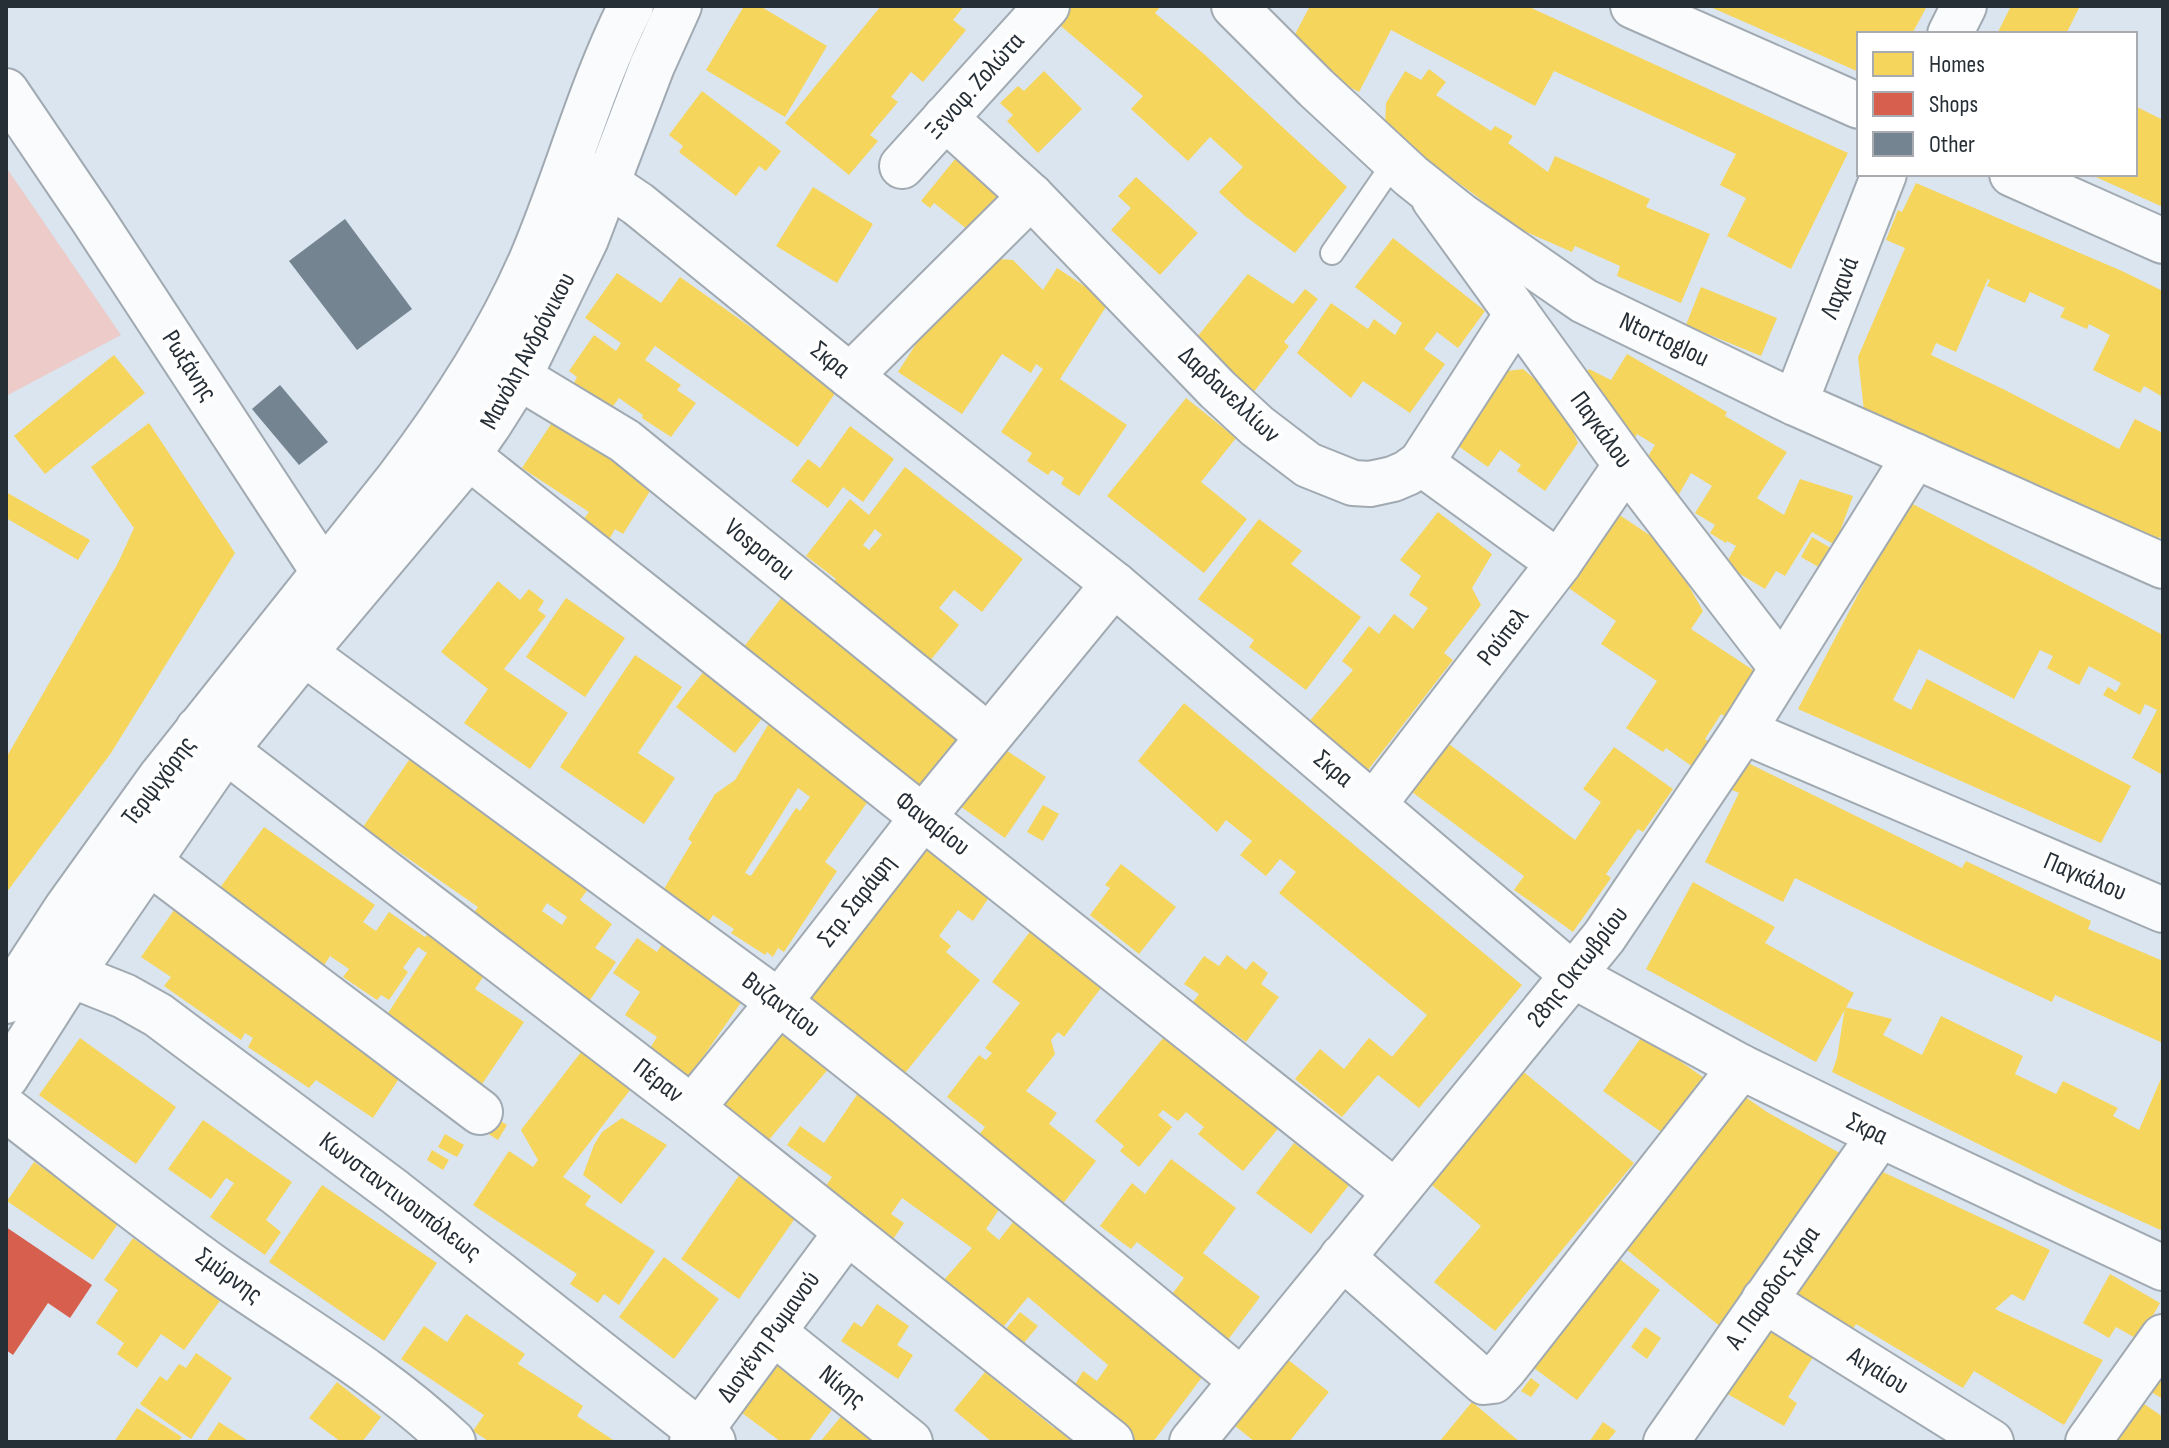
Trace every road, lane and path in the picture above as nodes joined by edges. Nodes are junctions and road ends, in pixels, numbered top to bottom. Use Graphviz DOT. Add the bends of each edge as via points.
graph roads {
  1 [pos="631,6"];
  2 [pos="679,6"];
  3 [pos="1047,6"];
  4 [pos="1234,6"];
  5 [pos="1633,6"];
  6 [pos="1964,6"];
  7 [pos="1951,32"];
  8 [pos="6,91"];
  9 [pos="1857,105"];
  10 [pos="945,118"];
  11 [pos="902,166"];
  12 [pos="1410,174"];
  13 [pos="588,175"];
  14 [pos="1883,176"];
  15 [pos="2017,176"];
  16 [pos="1031,196"];
  17 [pos="2163,241"];
  18 [pos="1332,253"];
  19 [pos="1517,314"];
  20 [pos="850,376"];
  21 [pos="519,377"];
  22 [pos="1795,403"];
  23 [pos="468,456"];
  24 [pos="1915,456"];
  25 [pos="1421,463"];
  26 [pos="1626,465"];
  27 [pos="1559,563"];
  28 [pos="2163,566"];
  29 [pos="323,571"];
  30 [pos="1114,584"];
  31 [pos="304,653"];
  32 [pos="1782,668"];
  33 [pos="1743,731"];
  34 [pos="988,736"];
  35 [pos="212,740"];
  36 [pos="1374,804"];
  37 [pos="923,817"];
  38 [pos="149,862"];
  39 [pos="2163,910"];
  40 [pos="37,961"];
  41 [pos="1574,976"];
  42 [pos="6,1001"];
  43 [pos="779,1002"];
  44 [pos="1741,1067"];
  45 [pos="6,1077"];
  46 [pos="692,1108"];
  47 [pos="6,1109"];
  48 [pos="480,1112"];
  49 [pos="1880,1135"];
  50 [pos="1395,1192"];
  51 [pos="846,1233"];
  52 [pos="1342,1257"];
  53 [pos="2163,1268"];
  54 [pos="1764,1300"];
  55 [pos="773,1332"];
  56 [pos="2163,1337"];
  57 [pos="1241,1380"];
  58 [pos="701,1438"];
  59 [pos="453,1442"];
  60 [pos="910,1442"];
  61 [pos="1111,1442"];
  62 [pos="1192,1442"];
  63 [pos="1666,1442"];
  64 [pos="1991,1442"];
  65 [pos="2088,1442"];
  1 -- 13 [label="street, Μανόλη Ανδρόνικου" via="602,73"];
  2 -- 13 [label="street, Μανόλη Ανδρόνικου" via="652,66"];
  3 -- 10 [label="street, Ξενοφ. Ζολώτα"];
  4 -- 12 [label="street, Ntortoglou"];
  5 -- 9 [label="street"];
  6 -- 7 [label="street"];
  8 -- 29 [label="street, Ρωξάνης"];
  10 -- 11 [label="street, Ξενοφ. Ζολώτα"];
  10 -- 16 [label="street, Δαρδανελλίων"];
  12 -- 18 [label="lane"];
  12 -- 19 [label="street, Παγκάλου"];
  12 -- 22 [label="street, Ntortoglou" via="1584,301"];
  13 -- 20 [label="street, Σκρα" via="638,204"];
  13 -- 21 [label="street, Μανόλη Ανδρόνικου" via="586,239"];
  13 -- 29 [label="street, Μανόλη Ανδρόνικου" via="428,439"];
  14 -- 22 [label="street, Λαχανά"];
  15 -- 17 [label="street"];
  16 -- 20 [label="street"];
  16 -- 25 [label="street, Δαρδανελλίων" via="1217,389 1308,465 1353,483 1370,484 1393,479"];
  19 -- 25 [label="street"];
  19 -- 26 [label="street, Παγκάλου"];
  20 -- 30 [label="street, Σκρα"];
  21 -- 23 [label="street, Μανόλη Ανδρόνικου"];
  21 -- 34 [label="street, Vosporou" via="625,441"];
  22 -- 24 [label="street, Ntortoglou"];
  23 -- 31 [label="street, Μανόλη Ανδρόνικου"];
  23 -- 37 [label="street, Φαναρίου"];
  24 -- 28 [label="street, Ntortoglou"];
  24 -- 32 [label="street, 28ης Οκτωβρίου"];
  25 -- 27 [label="street"];
  26 -- 27 [label="street, Ρούπελ"];
  26 -- 32 [label="street, Παγκάλου"];
  27 -- 36 [label="street, Ρούπελ"];
  29 -- 31 [label="street" via="326,599"];
  29 -- 35 [label="street, Τερψιχόρης"];
  30 -- 34 [label="street, Στρ. Σαράφη"];
  30 -- 36 [label="street, Σκρα"];
  31 -- 35 [label="street, Τερψιχόρης"];
  31 -- 43 [label="street, Βυζαντίου"];
  32 -- 33 [label="street, 28ης Οκτωβρίου"];
  33 -- 39 [label="street, Παγκάλου"];
  33 -- 41 [label="street, 28ης Οκτωβρίου"];
  34 -- 37 [label="street, Στρ. Σαράφη"];
  35 -- 38 [label="street, Τερψιχόρης"];
  35 -- 40 [label="street, Τερψιχόρης" via="120,833"];
  35 -- 46 [label="street, Πέραν"];
  36 -- 41 [label="street, Σκρα"];
  37 -- 43 [label="street, Στρ. Σαράφη"];
  37 -- 50 [label="street, Φαναρίου"];
  38 -- 40 [label="street, Τερψιχόρης"];
  38 -- 48 [label="street"];
  40 -- 42 [label="street, Τερψιχόρης"];
  40 -- 45 [label="street, Τερψιχόρης"];
  40 -- 58 [label="street, Κωνσταντινουπόλεως" via="158,1015 395,1192"];
  41 -- 44 [label="street, Σκρα"];
  41 -- 50 [label="street, 28ης Οκτωβρίου"];
  43 -- 46 [label="street, Στρ. Σαράφη"];
  43 -- 57 [label="street, Βυζαντίου"];
  44 -- 49 [label="street, Σκρα"];
  44 -- 52 [label="street" via="1493,1381 1484,1382"];
  46 -- 51 [label="street, Πέραν"];
  47 -- 59 [label="street, Σμύρνης" via="220,1271 405,1399"];
  49 -- 53 [label="street, Σκρα"];
  49 -- 54 [label="street, Α. Παροδος Σκρα"];
  50 -- 52 [label="street, 28ης Οκτωβρίου"];
  51 -- 55 [label="street, Διογένη Ρωμανού"];
  51 -- 61 [label="street, Πέραν"];
  52 -- 57 [label="street, 28ης Οκτωβρίου"];
  54 -- 63 [label="street, Α. Παροδος Σκρα"];
  54 -- 64 [label="street, Αιγαίου"];
  55 -- 58 [label="street, Διογένη Ρωμανού"];
  55 -- 60 [label="street, Νίκης"];
  56 -- 65 [label="street"];
  57 -- 62 [label="street, 28ης Οκτωβρίου"];
}
